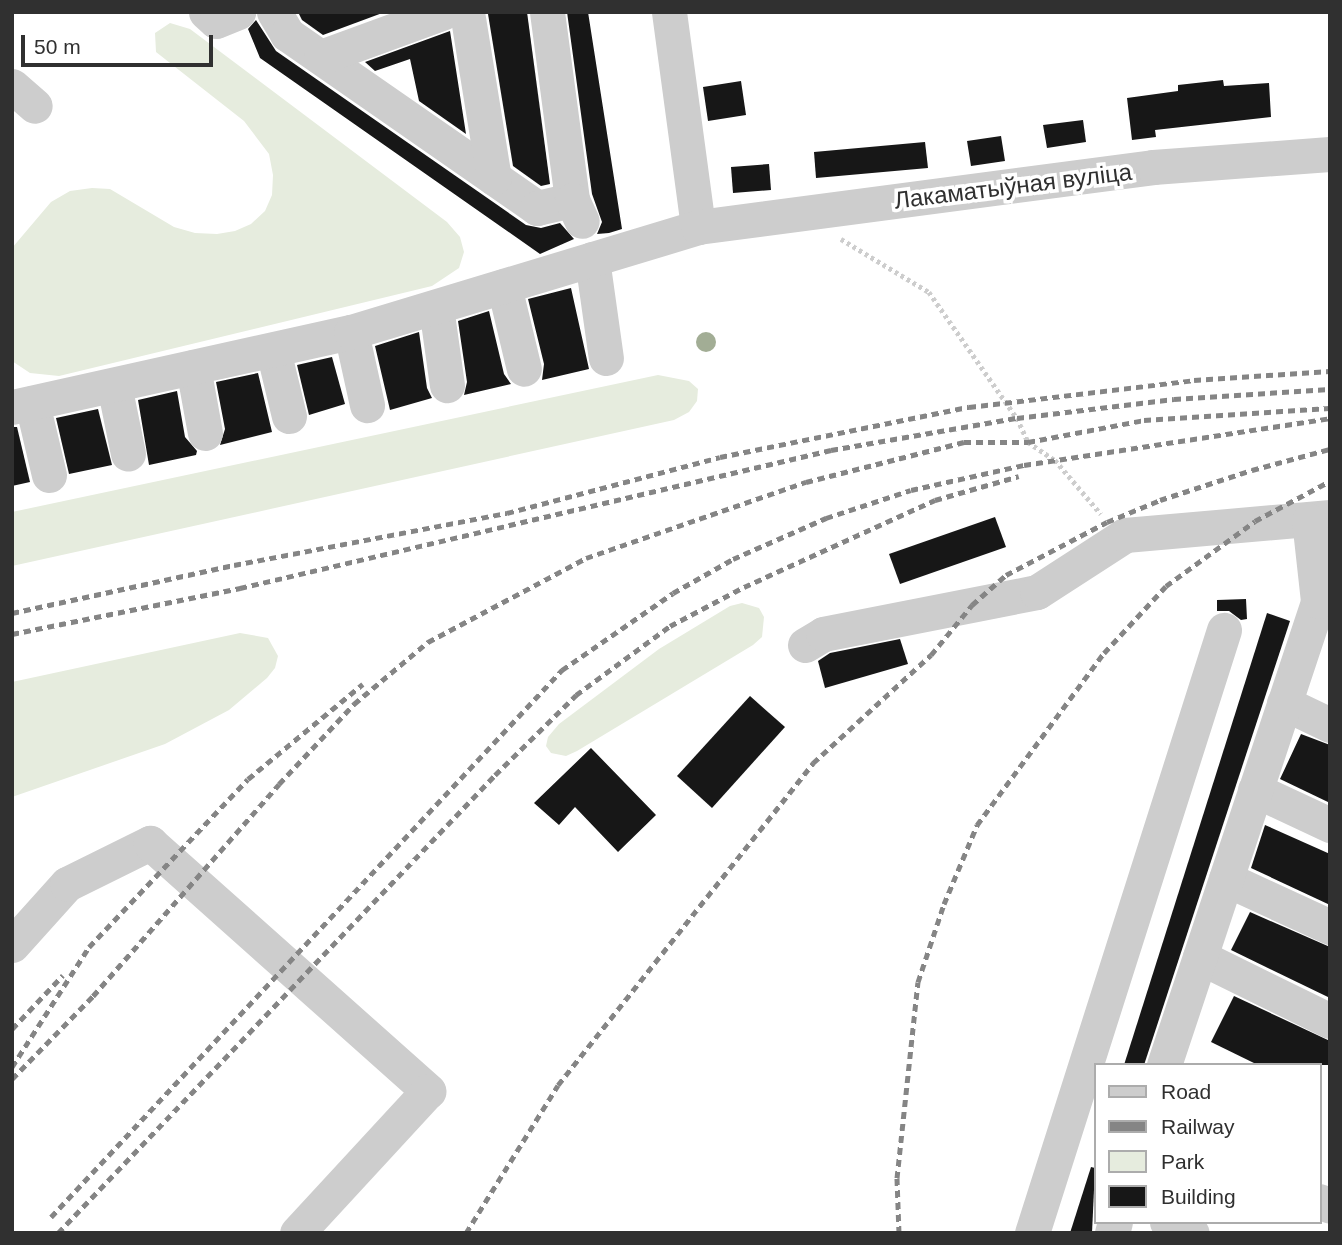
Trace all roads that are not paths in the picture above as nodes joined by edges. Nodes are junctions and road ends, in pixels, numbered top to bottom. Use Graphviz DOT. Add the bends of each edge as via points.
graph roads {
  1 [pos="206,12"];
  2 [pos="238,12"];
  3 [pos="274,12"];
  4 [pos="444,12"];
  5 [pos="467,12"];
  6 [pos="547,12"];
  7 [pos="668,12"];
  8 [pos="321,57"];
  9 [pos="1330,154"];
  10 [pos="494,178"];
  11 [pos="698,227"];
  12 [pos="592,259"];
  13 [pos="505,286"];
  14 [pos="436,307"];
  15 [pos="351,332"];
  16 [pos="273,350"];
  17 [pos="606,358"];
  18 [pos="193,367"];
  19 [pos="524,369"];
  20 [pos="114,385"];
  21 [pos="447,385"];
  22 [pos="22,405"];
  23 [pos="367,405"];
  24 [pos="289,416"];
  25 [pos="205,433"];
  26 [pos="128,454"];
  27 [pos="49,475"];
  28 [pos="1320,518"];
  29 [pos="1324,605"];
  30 [pos="1224,630"];
  31 [pos="805,645"];
  32 [pos="1284,703"];
  33 [pos="1330,725"];
  34 [pos="1255,790"];
  35 [pos="1330,825"];
  36 [pos="1226,879"];
  37 [pos="1330,927"];
  38 [pos="12,945"];
  39 [pos="1200,957"];
  40 [pos="1330,1021"];
  41 [pos="1165,1063"];
  42 [pos="1172,1224"];
  43 [pos="297,1233"];
  44 [pos="1032,1233"];
  45 [pos="1192,1233"];
  1 -- 2 [label="street" via="216,21"];
  3 -- 8 [label="street" via="287,34"];
  4 -- 8 [label="street"];
  5 -- 10 [label="street"];
  6 -- 10 [label="street" via="577,211 537,208"];
  7 -- 11 [label="street"];
  8 -- 10 [label="street"];
  9 -- 11 [label="street, Лакаматыўная вуліца" via="1153,167"];
  11 -- 12 [label="street, Лакаматыўная вуліца"];
  12 -- 13 [label="street, Лакаматыўная вуліца"];
  12 -- 17 [label="street"];
  13 -- 14 [label="street, Лакаматыўная вуліца"];
  13 -- 19 [label="street"];
  14 -- 15 [label="street, Лакаматыўная вуліца"];
  14 -- 21 [label="street"];
  15 -- 16 [label="street, Лакаматыўная вуліца"];
  15 -- 23 [label="street"];
  16 -- 18 [label="street, Лакаматыўная вуліца"];
  16 -- 24 [label="street"];
  18 -- 20 [label="street, Лакаматыўная вуліца"];
  18 -- 25 [label="street"];
  20 -- 22 [label="street, Лакаматыўная вуліца"];
  20 -- 26 [label="street"];
  22 -- 27 [label="street"];
  28 -- 29 [label="street"];
  28 -- 31 [label="street" via="1125,535 1037,592 823,634"];
  29 -- 32 [label="street"];
  30 -- 44 [label="street"];
  32 -- 33 [label="street"];
  32 -- 34 [label="street"];
  34 -- 35 [label="street"];
  34 -- 36 [label="street"];
  36 -- 37 [label="street"];
  36 -- 39 [label="street"];
  38 -- 43 [label="street" via="67,884 150,843 428,1091"];
  39 -- 40 [label="street"];
  39 -- 41 [label="street"];
  42 -- 45 [label="street"];
}
